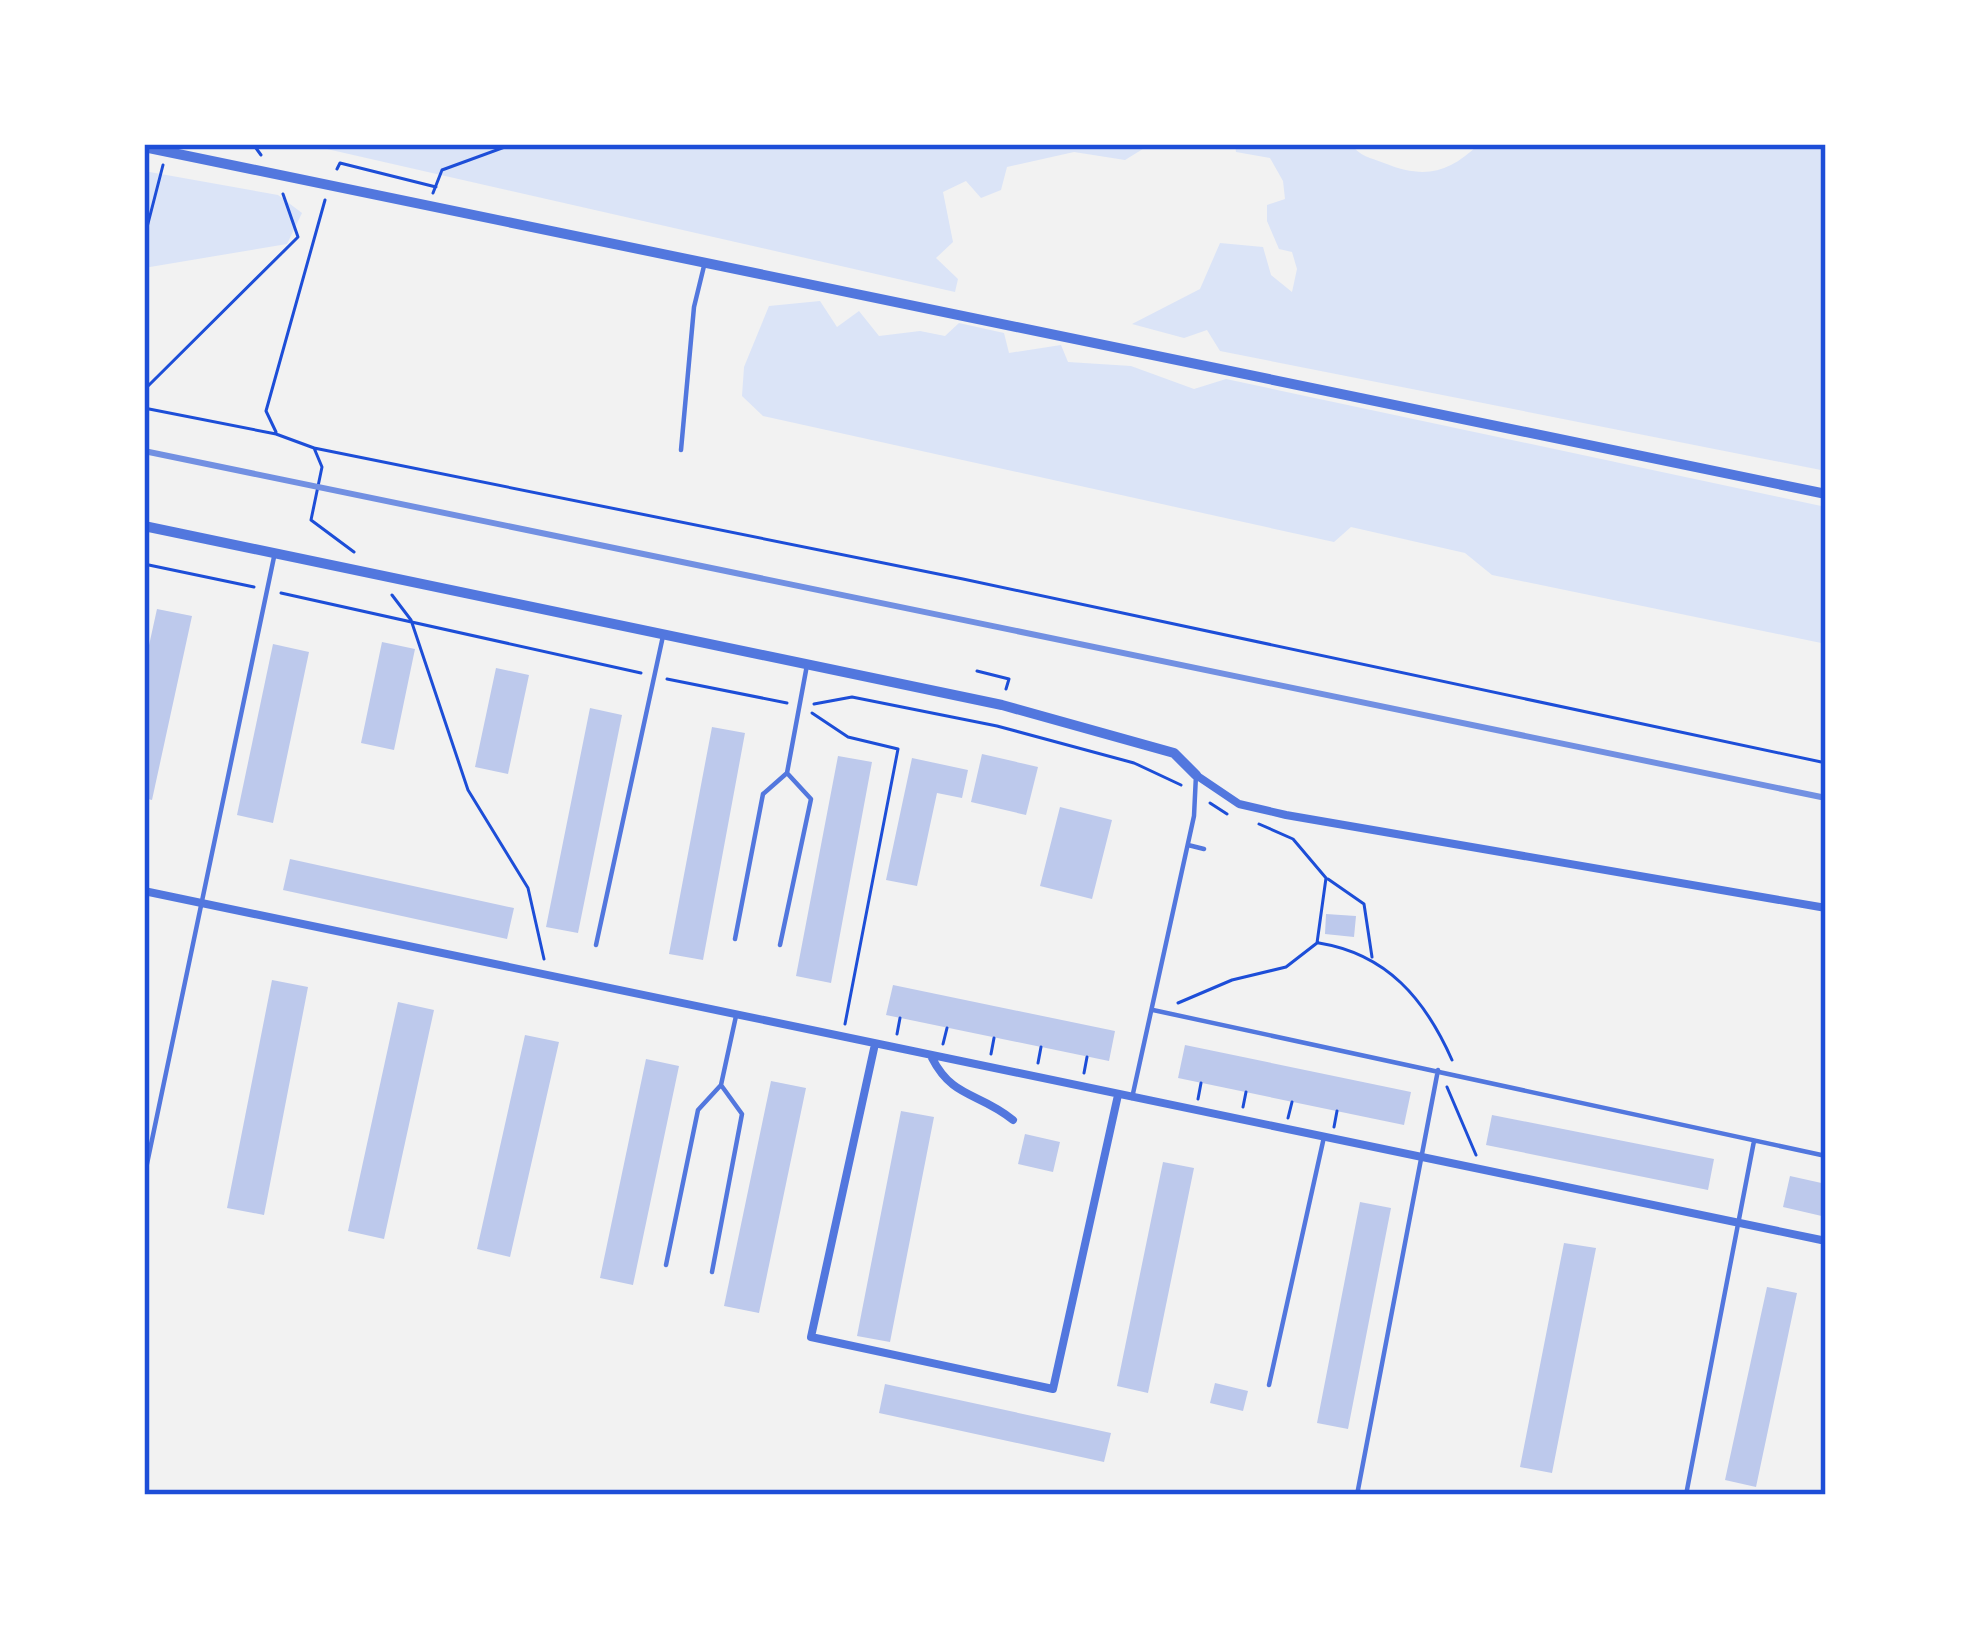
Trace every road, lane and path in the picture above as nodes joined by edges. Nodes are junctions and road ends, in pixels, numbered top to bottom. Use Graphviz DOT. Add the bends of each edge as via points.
graph roads {
  1 [pos="272,144"];
  2 [pos="319,144"];
  3 [pos="512,144"];
  4 [pos="144,147"];
  5 [pos="167,151"];
  6 [pos="275,173"];
  7 [pos="330,184"];
  8 [pos="436,187"];
  9 [pos="429,205"];
  10 [pos="144,239"];
  11 [pos="704,262"];
  12 [pos="144,390"];
  13 [pos="144,408"];
  14 [pos="276,434"];
  15 [pos="314,448"];
  16 [pos="681,450"];
  17 [pos="1826,494"];
  18 [pos="144,526"];
  19 [pos="275,552"];
  20 [pos="144,565"];
  21 [pos="378,576"];
  22 [pos="267,590"];
  23 [pos="411,620"];
  24 [pos="663,636"];
  25 [pos="807,664"];
  26 [pos="655,676"];
  27 [pos="800,706"];
  28 [pos="997,726"];
  29 [pos="1826,763"];
  30 [pos="787,773"];
  31 [pos="1196,776"];
  32 [pos="1188,845"];
  33 [pos="1204,849"];
  34 [pos="1326,878"];
  35 [pos="144,891"];
  36 [pos="199,902"];
  37 [pos="1826,908"];
  38 [pos="735,940"];
  39 [pos="1317,943"];
  40 [pos="596,945"];
  41 [pos="780,945"];
  42 [pos="1372,957"];
  43 [pos="549,978"];
  44 [pos="1153,1010"];
  45 [pos="736,1016"];
  46 [pos="842,1038"];
  47 [pos="875,1044"];
  48 [pos="932,1056"];
  49 [pos="1438,1070"];
  50 [pos="1450,1072"];
  51 [pos="721,1084"];
  52 [pos="1118,1095"];
  53 [pos="1132,1098"];
  54 [pos="1013,1120"];
  55 [pos="1324,1137"];
  56 [pos="1754,1140"];
  57 [pos="1826,1156"];
  58 [pos="1419,1157"];
  59 [pos="1478,1168"];
  60 [pos="144,1178"];
  61 [pos="1735,1220"];
  62 [pos="1826,1241"];
  63 [pos="665,1265"];
  64 [pos="712,1272"];
  65 [pos="1269,1384"];
  66 [pos="1357,1495"];
  67 [pos="1686,1495"];
  1 -- 2 [label="path"];
  3 -- 8 [label="path" via="442,170"];
  4 -- 5 [label="street"];
  5 -- 6 [label="street"];
  5 -- 10 [label="path"];
  6 -- 7 [label="street"];
  6 -- 12 [label="path" via="298,237"];
  7 -- 8 [label="path" via="340,163"];
  7 -- 9 [label="street"];
  7 -- 14 [label="path" via="266,411"];
  8 -- 9 [label="path"];
  9 -- 11 [label="street"];
  11 -- 16 [label="lane"];
  11 -- 17 [label="street"];
  13 -- 14 [label="path"];
  14 -- 15 [label="path"];
  15 -- 21 [label="path" via="322,466 311,520"];
  15 -- 29 [label="path"];
  18 -- 19 [label="street"];
  19 -- 21 [label="street"];
  19 -- 22 [label="lane"];
  20 -- 22 [label="path"];
  21 -- 23 [label="path"];
  21 -- 24 [label="street"];
  22 -- 23 [label="path"];
  22 -- 36 [label="lane"];
  23 -- 26 [label="path"];
  23 -- 43 [label="path" via="468,790 528,888"];
  24 -- 25 [label="street"];
  24 -- 26 [label="lane"];
  25 -- 27 [label="lane"];
  25 -- 31 [label="street" via="1108,731 1174,752"];
  26 -- 27 [label="path"];
  26 -- 40 [label="lane"];
  27 -- 28 [label="path" via="852,697"];
  27 -- 30 [label="lane"];
  27 -- 46 [label="path" via="848,736 898,749"];
  30 -- 38 [label="lane" via="763,794"];
  30 -- 41 [label="lane" via="811,799"];
  31 -- 32 [label="lane"];
  31 -- 37 [label="street" via="1239,804 1286,815"];
  32 -- 33 [label="lane"];
  32 -- 44 [label="lane"];
  34 -- 42 [label="path" via="1364,904"];
  35 -- 36 [label="street"];
  36 -- 43 [label="street"];
  36 -- 60 [label="lane"];
  39 -- 42 [label="path"];
  42 -- 50 [label="path" via="1436,1024 1453,1060"];
  43 -- 45 [label="street"];
  44 -- 49 [label="lane"];
  44 -- 53 [label="lane"];
  45 -- 46 [label="street"];
  45 -- 51 [label="lane"];
  46 -- 47 [label="street"];
  47 -- 48 [label="street"];
  47 -- 52 [label="street" via="811,1337 1053,1389"];
  48 -- 52 [label="street"];
  48 -- 54 [label="street" via="946,1084"];
  49 -- 50 [label="lane"];
  49 -- 58 [label="lane"];
  50 -- 56 [label="lane"];
  50 -- 59 [label="path" via="1447,1087"];
  51 -- 63 [label="lane" via="698,1110"];
  51 -- 64 [label="lane" via="742,1114"];
  52 -- 53 [label="street"];
  53 -- 55 [label="street"];
  55 -- 58 [label="street"];
  55 -- 65 [label="lane"];
  56 -- 57 [label="lane"];
  56 -- 61 [label="lane"];
  58 -- 59 [label="street"];
  58 -- 66 [label="lane"];
  59 -- 61 [label="street"];
  61 -- 62 [label="street"];
  61 -- 67 [label="lane"];
}
